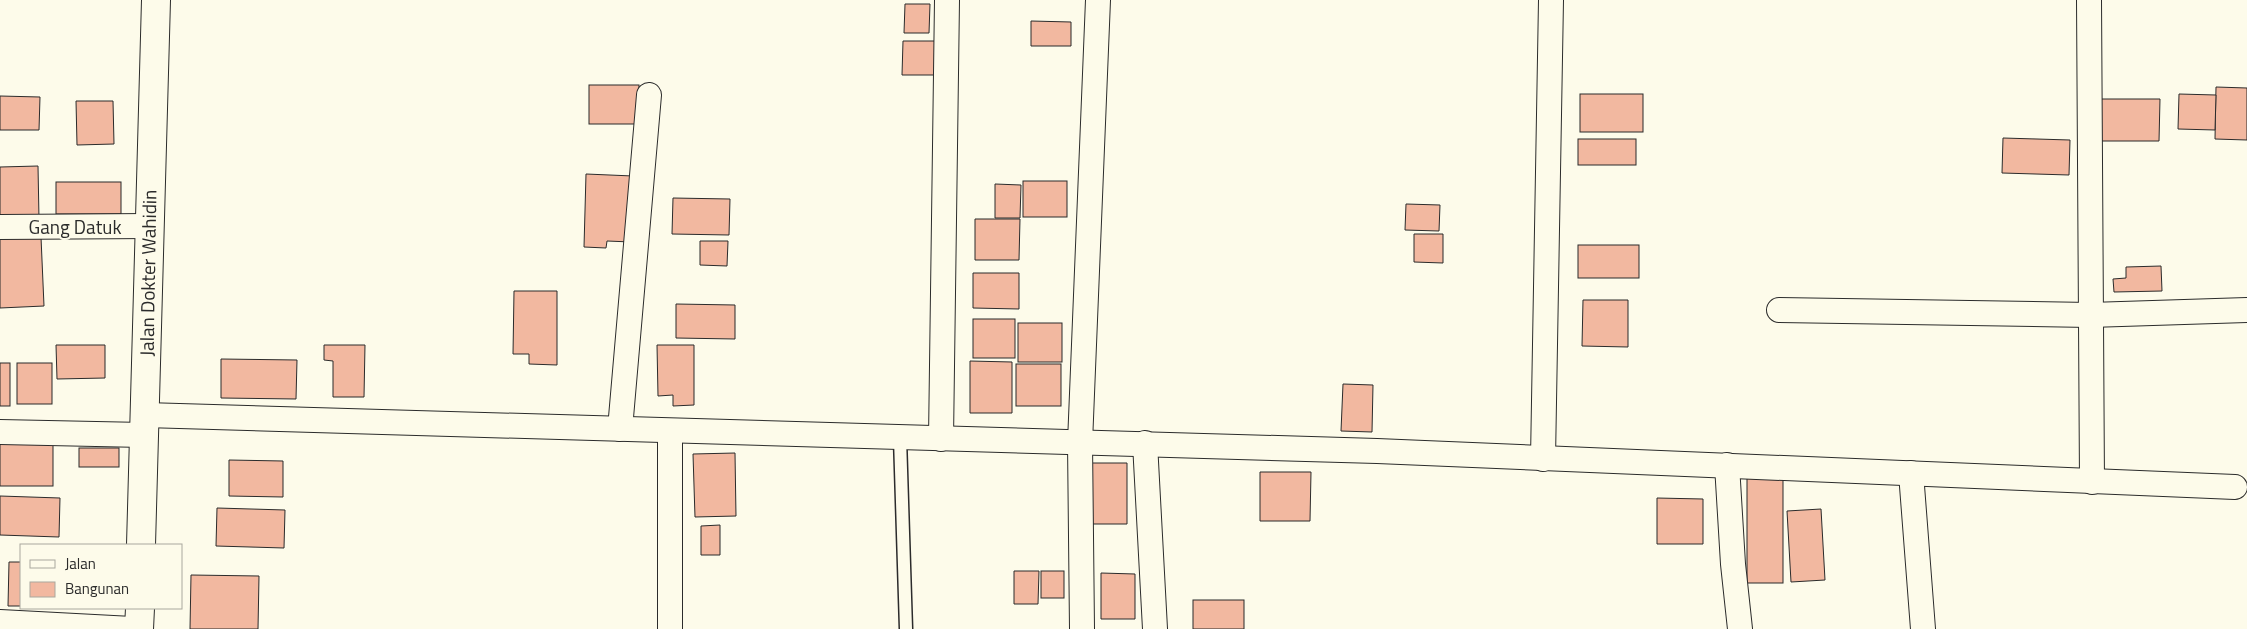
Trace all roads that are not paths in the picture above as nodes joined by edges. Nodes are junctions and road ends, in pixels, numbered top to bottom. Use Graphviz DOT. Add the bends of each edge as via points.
graph roads {
  1 [pos="156,0"];
  2 [pos="947,0"];
  3 [pos="1098,0"];
  4 [pos="1551,0"];
  5 [pos="2089,0"];
  6 [pos="649,95"];
  7 [pos="150,226"];
  8 [pos="0,227"];
  9 [pos="1780,310"];
  10 [pos="2247,310"];
  11 [pos="2090,315"];
  12 [pos="144,425"];
  13 [pos="620,429"];
  14 [pos="670,431"];
  15 [pos="0,432"];
  16 [pos="900,438"];
  17 [pos="941,439"];
  18 [pos="1080,443"];
  19 [pos="1145,443"];
  20 [pos="1543,459"];
  21 [pos="1727,465"];
  22 [pos="1911,473"];
  23 [pos="2092,482"];
  24 [pos="2235,487"];
  25 [pos="141,544"];
  26 [pos="140,609"];
  27 [pos="0,622"];
  28 [pos="132,629"];
  29 [pos="139,629"];
  30 [pos="670,629"];
  31 [pos="906,629"];
  32 [pos="1082,629"];
  33 [pos="1155,629"];
  34 [pos="1740,629"];
  35 [pos="1923,629"];
  1 -- 7 [label="street, Jalan Dokter Wahidin"];
  2 -- 17 [label="street"];
  3 -- 18 [label="street"];
  4 -- 20 [label="street"];
  5 -- 11 [label="street"];
  6 -- 13 [label="street"];
  7 -- 8 [label="street, Gang Datuk"];
  7 -- 12 [label="street, Jalan Dokter Wahidin"];
  9 -- 11 [label="street"];
  10 -- 11 [label="street"];
  11 -- 23 [label="street"];
  12 -- 13 [label="street"];
  12 -- 15 [label="street"];
  12 -- 25 [label="street, Jalan Dokter Wahidin"];
  13 -- 14 [label="street"];
  14 -- 16 [label="street"];
  14 -- 30 [label="street"];
  16 -- 17 [label="street"];
  16 -- 31 [label="lane"];
  17 -- 18 [label="street"];
  18 -- 19 [label="street"];
  18 -- 32 [label="street"];
  19 -- 20 [label="street"];
  19 -- 33 [label="street"];
  20 -- 21 [label="street"];
  21 -- 22 [label="street"];
  21 -- 34 [label="street"];
  22 -- 23 [label="street"];
  22 -- 35 [label="street"];
  23 -- 24 [label="street"];
  26 -- 29 [label="street"];
  27 -- 28 [label="street"];
}
